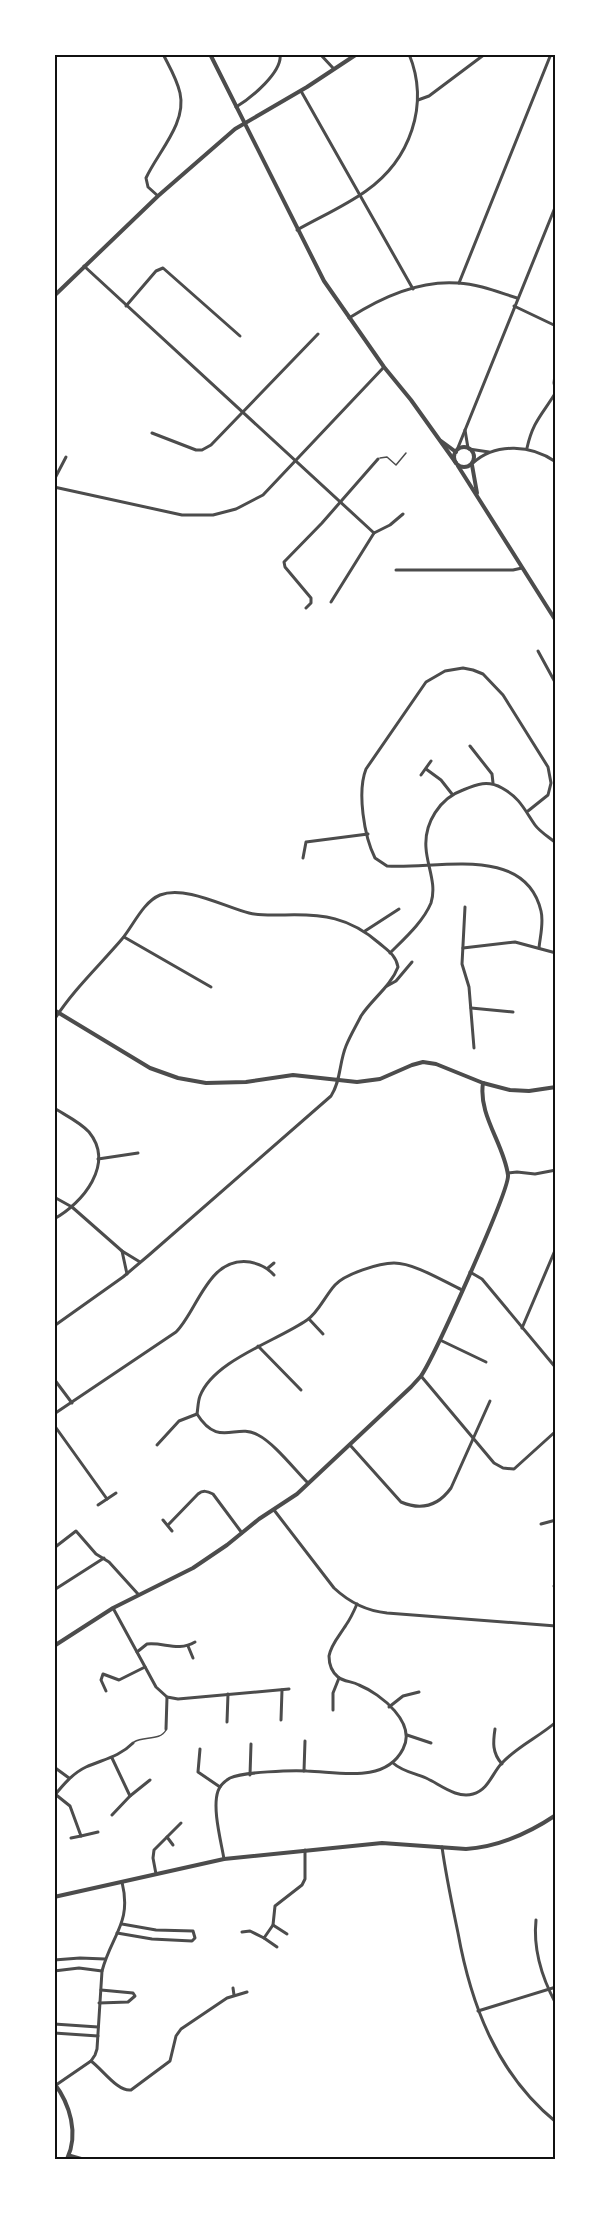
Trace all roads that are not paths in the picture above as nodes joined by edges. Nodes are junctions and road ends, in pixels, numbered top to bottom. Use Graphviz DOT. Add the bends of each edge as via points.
graph roads {
  1 [pos="163,54"];
  2 [pos="210,54"];
  3 [pos="280,54"];
  4 [pos="320,54"];
  5 [pos="357,54"];
  6 [pos="409,54"];
  7 [pos="485,54"];
  8 [pos="551,54"];
  9 [pos="333,68"];
  10 [pos="301,91"];
  11 [pos="418,100"];
  12 [pos="236,107"];
  13 [pos="244,123"];
  14 [pos="360,195"];
  15 [pos="158,196"];
  16 [pos="556,205"];
  17 [pos="297,230"];
  18 [pos="84,266"];
  19 [pos="459,283"];
  20 [pos="414,289"];
  21 [pos="54,296"];
  22 [pos="517,298"];
  23 [pos="126,306"];
  24 [pos="514,306"];
  25 [pos="349,318"];
  26 [pos="556,326"];
  27 [pos="318,334"];
  28 [pos="240,336"];
  29 [pos="556,367"];
  30 [pos="384,368"];
  31 [pos="556,392"];
  32 [pos="242,412"];
  33 [pos="464,428"];
  34 [pos="152,433"];
  35 [pos="436,436"];
  36 [pos="469,448"];
  37 [pos="527,448"];
  38 [pos="456,451"];
  39 [pos="489,452"];
  40 [pos="406,453"];
  41 [pos="66,457"];
  42 [pos="378,459"];
  43 [pos="296,461"];
  44 [pos="556,462"];
  45 [pos="472,463"];
  46 [pos="457,464"];
  47 [pos="54,480"];
  48 [pos="54,487"];
  49 [pos="341,502"];
  50 [pos="481,504"];
  51 [pos="403,514"];
  52 [pos="374,532"];
  53 [pos="524,567"];
  54 [pos="396,570"];
  55 [pos="332,602"];
  56 [pos="306,608"];
  57 [pos="556,621"];
  58 [pos="538,651"];
  59 [pos="556,684"];
  60 [pos="470,746"];
  61 [pos="431,761"];
  62 [pos="426,769"];
  63 [pos="422,775"];
  64 [pos="493,783"];
  65 [pos="452,794"];
  66 [pos="528,811"];
  67 [pos="368,834"];
  68 [pos="556,843"];
  69 [pos="303,858"];
  70 [pos="429,864"];
  71 [pos="465,906"];
  72 [pos="399,909"];
  73 [pos="365,931"];
  74 [pos="124,937"];
  75 [pos="463,948"];
  76 [pos="539,948"];
  77 [pos="390,953"];
  78 [pos="556,953"];
  79 [pos="412,962"];
  80 [pos="211,987"];
  81 [pos="386,987"];
  82 [pos="471,1008"];
  83 [pos="56,1011"];
  84 [pos="513,1012"];
  85 [pos="54,1020"];
  86 [pos="474,1048"];
  87 [pos="338,1080"];
  88 [pos="483,1083"];
  89 [pos="556,1087"];
  90 [pos="54,1108"];
  91 [pos="138,1153"];
  92 [pos="98,1159"];
  93 [pos="556,1170"];
  94 [pos="508,1173"];
  95 [pos="54,1197"];
  96 [pos="72,1208"];
  97 [pos="54,1219"];
  98 [pos="556,1248"];
  99 [pos="122,1251"];
  100 [pos="140,1262"];
  101 [pos="274,1263"];
  102 [pos="268,1268"];
  103 [pos="470,1272"];
  104 [pos="127,1274"];
  105 [pos="274,1275"];
  106 [pos="462,1290"];
  107 [pos="309,1319"];
  108 [pos="54,1326"];
  109 [pos="522,1328"];
  110 [pos="323,1334"];
  111 [pos="439,1339"];
  112 [pos="258,1346"];
  113 [pos="486,1362"];
  114 [pos="556,1368"];
  115 [pos="421,1376"];
  116 [pos="54,1379"];
  117 [pos="301,1390"];
  118 [pos="490,1401"];
  119 [pos="72,1403"];
  120 [pos="54,1414"];
  121 [pos="197,1414"];
  122 [pos="54,1425"];
  123 [pos="556,1431"];
  124 [pos="473,1438"];
  125 [pos="157,1445"];
  126 [pos="350,1445"];
  127 [pos="308,1483"];
  128 [pos="116,1492"];
  129 [pos="107,1499"];
  130 [pos="98,1505"];
  131 [pos="274,1509"];
  132 [pos="163,1520"];
  133 [pos="556,1520"];
  134 [pos="541,1524"];
  135 [pos="168,1526"];
  136 [pos="172,1531"];
  137 [pos="242,1533"];
  138 [pos="54,1548"];
  139 [pos="104,1558"];
  140 [pos="54,1590"];
  141 [pos="138,1594"];
  142 [pos="357,1604"];
  143 [pos="113,1608"];
  144 [pos="556,1626"];
  145 [pos="195,1642"];
  146 [pos="54,1646"];
  147 [pos="188,1646"];
  148 [pos="137,1652"];
  149 [pos="193,1658"];
  150 [pos="145,1667"];
  151 [pos="339,1678"];
  152 [pos="290,1689"];
  153 [pos="282,1690"];
  154 [pos="105,1691"];
  155 [pos="419,1692"];
  156 [pos="228,1694"];
  157 [pos="167,1697"];
  158 [pos="389,1707"];
  159 [pos="333,1710"];
  160 [pos="281,1720"];
  161 [pos="227,1722"];
  162 [pos="556,1722"];
  163 [pos="166,1729"];
  164 [pos="495,1729"];
  165 [pos="407,1735"];
  166 [pos="304,1741"];
  167 [pos="133,1743"];
  168 [pos="431,1743"];
  169 [pos="251,1744"];
  170 [pos="200,1749"];
  171 [pos="112,1758"];
  172 [pos="393,1763"];
  173 [pos="501,1764"];
  174 [pos="54,1767"];
  175 [pos="304,1770"];
  176 [pos="250,1774"];
  177 [pos="69,1778"];
  178 [pos="150,1780"];
  179 [pos="220,1787"];
  180 [pos="54,1795"];
  181 [pos="130,1796"];
  182 [pos="111,1815"];
  183 [pos="556,1815"];
  184 [pos="181,1823"];
  185 [pos="98,1832"];
  186 [pos="81,1836"];
  187 [pos="71,1838"];
  188 [pos="167,1838"];
  189 [pos="173,1845"];
  190 [pos="442,1847"];
  191 [pos="305,1850"];
  192 [pos="224,1859"];
  193 [pos="156,1874"];
  194 [pos="122,1882"];
  195 [pos="54,1897"];
  196 [pos="536,1920"];
  197 [pos="122,1924"];
  198 [pos="273,1925"];
  199 [pos="242,1932"];
  200 [pos="117,1933"];
  201 [pos="287,1934"];
  202 [pos="264,1938"];
  203 [pos="277,1947"];
  204 [pos="105,1959"];
  205 [pos="54,1960"];
  206 [pos="54,1971"];
  207 [pos="102,1971"];
  208 [pos="556,1987"];
  209 [pos="233,1988"];
  210 [pos="548,1989"];
  211 [pos="101,1990"];
  212 [pos="247,1992"];
  213 [pos="234,1995"];
  214 [pos="99,2003"];
  215 [pos="556,2004"];
  216 [pos="478,2011"];
  217 [pos="54,2024"];
  218 [pos="98,2027"];
  219 [pos="54,2033"];
  220 [pos="98,2036"];
  221 [pos="91,2061"];
  222 [pos="55,2084"];
  223 [pos="556,2122"];
  224 [pos="68,2157"];
  225 [pos="83,2159"];
  1 -- 15 [label="street" via="180,91 181,106 176,125 146,178 148,187"];
  2 -- 12 [label="street"];
  3 -- 12 [label="street" via="280,63 272,76"];
  4 -- 9 [label="street"];
  5 -- 9 [label="street"];
  6 -- 11 [label="street"];
  7 -- 11 [label="street" via="435,92"];
  8 -- 19 [label="street"];
  9 -- 10 [label="street"];
  10 -- 13 [label="street"];
  10 -- 14 [label="street"];
  11 -- 14 [label="street" via="411,135 399,159"];
  12 -- 13 [label="street"];
  13 -- 15 [label="street"];
  13 -- 17 [label="street"];
  14 -- 17 [label="street"];
  14 -- 20 [label="street"];
  15 -- 18 [label="street"];
  16 -- 22 [label="street"];
  17 -- 25 [label="street"];
  18 -- 21 [label="street"];
  18 -- 23 [label="street"];
  19 -- 20 [label="street"];
  19 -- 22 [label="street"];
  20 -- 25 [label="street" via="376,302"];
  22 -- 24 [label="street"];
  23 -- 28 [label="street" via="163,268"];
  23 -- 32 [label="street"];
  24 -- 26 [label="street"];
  24 -- 33 [label="street"];
  25 -- 30 [label="street"];
  27 -- 32 [label="street"];
  29 -- 31 [label="street"];
  30 -- 35 [label="street"];
  30 -- 43 [label="street"];
  31 -- 37 [label="street" via="535,422"];
  32 -- 34 [label="street" via="211,446 202,450 186,448"];
  32 -- 43 [label="street"];
  33 -- 36 [label="street"];
  33 -- 38 [label="street"];
  35 -- 38 [label="street"];
  35 -- 46 [label="street"];
  36 -- 38 [label="street"];
  36 -- 39 [label="street"];
  36 -- 45 [label="street" via="474,457"];
  37 -- 39 [label="street"];
  37 -- 44 [label="street"];
  38 -- 46 [label="street"];
  39 -- 45 [label="street"];
  40 -- 42 [label="lane" via="396,465 387,457"];
  41 -- 47 [label="street"];
  42 -- 49 [label="street"];
  43 -- 48 [label="street" via="255,500 213,515 182,515"];
  43 -- 49 [label="street"];
  45 -- 46 [label="street" via="464,468"];
  45 -- 50 [label="street"];
  46 -- 50 [label="street"];
  49 -- 52 [label="street"];
  49 -- 56 [label="street" via="284,562 311,598"];
  50 -- 53 [label="street"];
  51 -- 52 [label="street"];
  52 -- 55 [label="street"];
  53 -- 54 [label="street"];
  53 -- 57 [label="street"];
  58 -- 59 [label="street"];
  60 -- 64 [label="street" via="492,774"];
  61 -- 62 [label="street"];
  62 -- 63 [label="street"];
  62 -- 65 [label="street"];
  64 -- 65 [label="street"];
  64 -- 66 [label="street" via="516,797"];
  65 -- 70 [label="street" via="433,818 426,839"];
  66 -- 67 [label="street" via="548,795 548,767 494,685 480,672 463,668 445,671 421,687 366,769 361,785"];
  66 -- 68 [label="street" via="536,826"];
  67 -- 69 [label="street" via="306,842"];
  67 -- 70 [label="street" via="375,858 381,863 395,867"];
  70 -- 76 [label="street" via="487,866 523,881 541,912"];
  70 -- 77 [label="street" via="432,900"];
  71 -- 75 [label="street"];
  72 -- 73 [label="street"];
  73 -- 74 [label="street" via="324,916 258,915 198,896 173,893 150,902"];
  73 -- 77 [label="street"];
  74 -- 80 [label="street"];
  74 -- 83 [label="street"];
  75 -- 76 [label="street" via="507,942"];
  75 -- 82 [label="street" via="462,964"];
  76 -- 78 [label="street"];
  77 -- 81 [label="street" via="397,962 396,971"];
  79 -- 81 [label="street"];
  81 -- 87 [label="street" via="350,1037"];
  82 -- 84 [label="street"];
  82 -- 86 [label="street"];
  83 -- 85 [label="street"];
  83 -- 87 [label="street" via="150,1068 178,1078 206,1083 293,1075"];
  87 -- 88 [label="street" via="368,1082 423,1062"];
  87 -- 100 [label="street" via="331,1096"];
  88 -- 89 [label="street" via="510,1090"];
  88 -- 94 [label="street" via="482,1096"];
  90 -- 92 [label="street" via="88,1131 96,1144"];
  91 -- 92 [label="street"];
  92 -- 96 [label="street" via="91,1185"];
  93 -- 94 [label="street"];
  94 -- 103 [label="street" via="506,1187"];
  95 -- 96 [label="street"];
  96 -- 97 [label="street"];
  96 -- 99 [label="street"];
  98 -- 109 [label="street"];
  99 -- 100 [label="street"];
  99 -- 104 [label="street"];
  100 -- 104 [label="street"];
  101 -- 102 [label="street"];
  102 -- 105 [label="street"];
  102 -- 119 [label="street" via="242,1261 220,1271 176,1332"];
  103 -- 106 [label="street"];
  103 -- 109 [label="street" via="482,1279"];
  104 -- 108 [label="street"];
  106 -- 107 [label="street" via="394,1263 344,1278"];
  106 -- 111 [label="street"];
  107 -- 110 [label="street"];
  107 -- 112 [label="street"];
  109 -- 114 [label="street"];
  111 -- 113 [label="street"];
  111 -- 115 [label="street"];
  112 -- 117 [label="street"];
  112 -- 121 [label="street" via="235,1360 201,1392"];
  115 -- 124 [label="street"];
  115 -- 126 [label="street"];
  116 -- 119 [label="street"];
  118 -- 124 [label="street"];
  119 -- 120 [label="street"];
  121 -- 125 [label="street" via="178,1421"];
  121 -- 127 [label="street" via="211,1430 258,1434"];
  122 -- 129 [label="street"];
  123 -- 124 [label="street" via="514,1469 494,1463"];
  124 -- 126 [label="street" via="451,1488 438,1502 423,1508 401,1503 394,1497"];
  126 -- 127 [label="street"];
  127 -- 131 [label="street"];
  128 -- 129 [label="street"];
  129 -- 130 [label="street"];
  131 -- 137 [label="street"];
  131 -- 142 [label="street" via="327,1581"];
  132 -- 135 [label="street"];
  133 -- 134 [label="street"];
  135 -- 136 [label="street"];
  135 -- 137 [label="street" via="201,1491 207,1491"];
  137 -- 141 [label="street" via="193,1568"];
  138 -- 139 [label="street" via="76,1531"];
  139 -- 140 [label="street"];
  139 -- 141 [label="street"];
  141 -- 143 [label="street"];
  142 -- 144 [label="street" via="387,1613"];
  142 -- 151 [label="street" via="330,1652 331,1667"];
  143 -- 146 [label="street"];
  143 -- 148 [label="street"];
  145 -- 147 [label="street"];
  147 -- 148 [label="street" via="175,1648 152,1643"];
  147 -- 149 [label="street"];
  148 -- 150 [label="street"];
  150 -- 154 [label="street" via="119,1680 103,1674"];
  150 -- 157 [label="street"];
  151 -- 158 [label="street" via="359,1684"];
  151 -- 159 [label="street" via="333,1693"];
  152 -- 153 [label="street"];
  153 -- 156 [label="street"];
  153 -- 160 [label="street"];
  155 -- 158 [label="street" via="403,1696"];
  156 -- 157 [label="street"];
  156 -- 161 [label="street"];
  157 -- 163 [label="street"];
  158 -- 165 [label="street" via="405,1724"];
  162 -- 173 [label="street"];
  163 -- 167 [label="lane" via="159,1737 143,1737"];
  164 -- 173 [label="street" via="494,1750"];
  165 -- 168 [label="street"];
  165 -- 172 [label="street"];
  166 -- 175 [label="street"];
  167 -- 171 [label="street"];
  169 -- 176 [label="street"];
  170 -- 179 [label="street" via="198,1772"];
  171 -- 177 [label="street"];
  171 -- 181 [label="street"];
  172 -- 173 [label="street" via="463,1795 481,1790"];
  172 -- 175 [label="street" via="357,1774"];
  174 -- 177 [label="street"];
  175 -- 176 [label="street"];
  176 -- 179 [label="street" via="229,1779"];
  177 -- 180 [label="street"];
  178 -- 181 [label="street"];
  179 -- 192 [label="street" via="216,1805"];
  180 -- 186 [label="street" via="70,1806"];
  181 -- 182 [label="street"];
  183 -- 190 [label="street" via="494,1845"];
  184 -- 188 [label="street"];
  185 -- 186 [label="street"];
  186 -- 187 [label="street"];
  188 -- 189 [label="street"];
  188 -- 193 [label="street" via="153,1853"];
  190 -- 191 [label="street" via="381,1843"];
  190 -- 216 [label="street" via="461,1955"];
  191 -- 192 [label="street"];
  191 -- 198 [label="street" via="305,1879 275,1906"];
  192 -- 193 [label="street"];
  193 -- 194 [label="street"];
  194 -- 195 [label="street"];
  194 -- 197 [label="street" via="126,1905"];
  196 -- 210 [label="street" via="538,1958"];
  197 -- 200 [label="street"];
  197 -- 200 [label="street" via="193,1931 195,1938 152,1939"];
  198 -- 201 [label="street"];
  198 -- 202 [label="street"];
  199 -- 202 [label="street" via="250,1931"];
  200 -- 204 [label="street"];
  202 -- 203 [label="street"];
  204 -- 205 [label="street"];
  204 -- 207 [label="street"];
  206 -- 207 [label="street"];
  207 -- 211 [label="street"];
  208 -- 210 [label="street"];
  209 -- 213 [label="street"];
  210 -- 215 [label="street"];
  210 -- 216 [label="street"];
  211 -- 214 [label="street"];
  211 -- 214 [label="street" via="128,1991 135,1996 128,2002"];
  212 -- 213 [label="street"];
  213 -- 221 [label="street" via="181,2029 170,2061 135,2089 121,2090"];
  214 -- 218 [label="street"];
  216 -- 223 [label="street" via="512,2074"];
  217 -- 218 [label="street"];
  218 -- 220 [label="street"];
  219 -- 220 [label="street"];
  220 -- 221 [label="street"];
  221 -- 222 [label="street"];
  222 -- 224 [label="street" via="72,2125"];
  224 -- 225 [label="street"];
}
